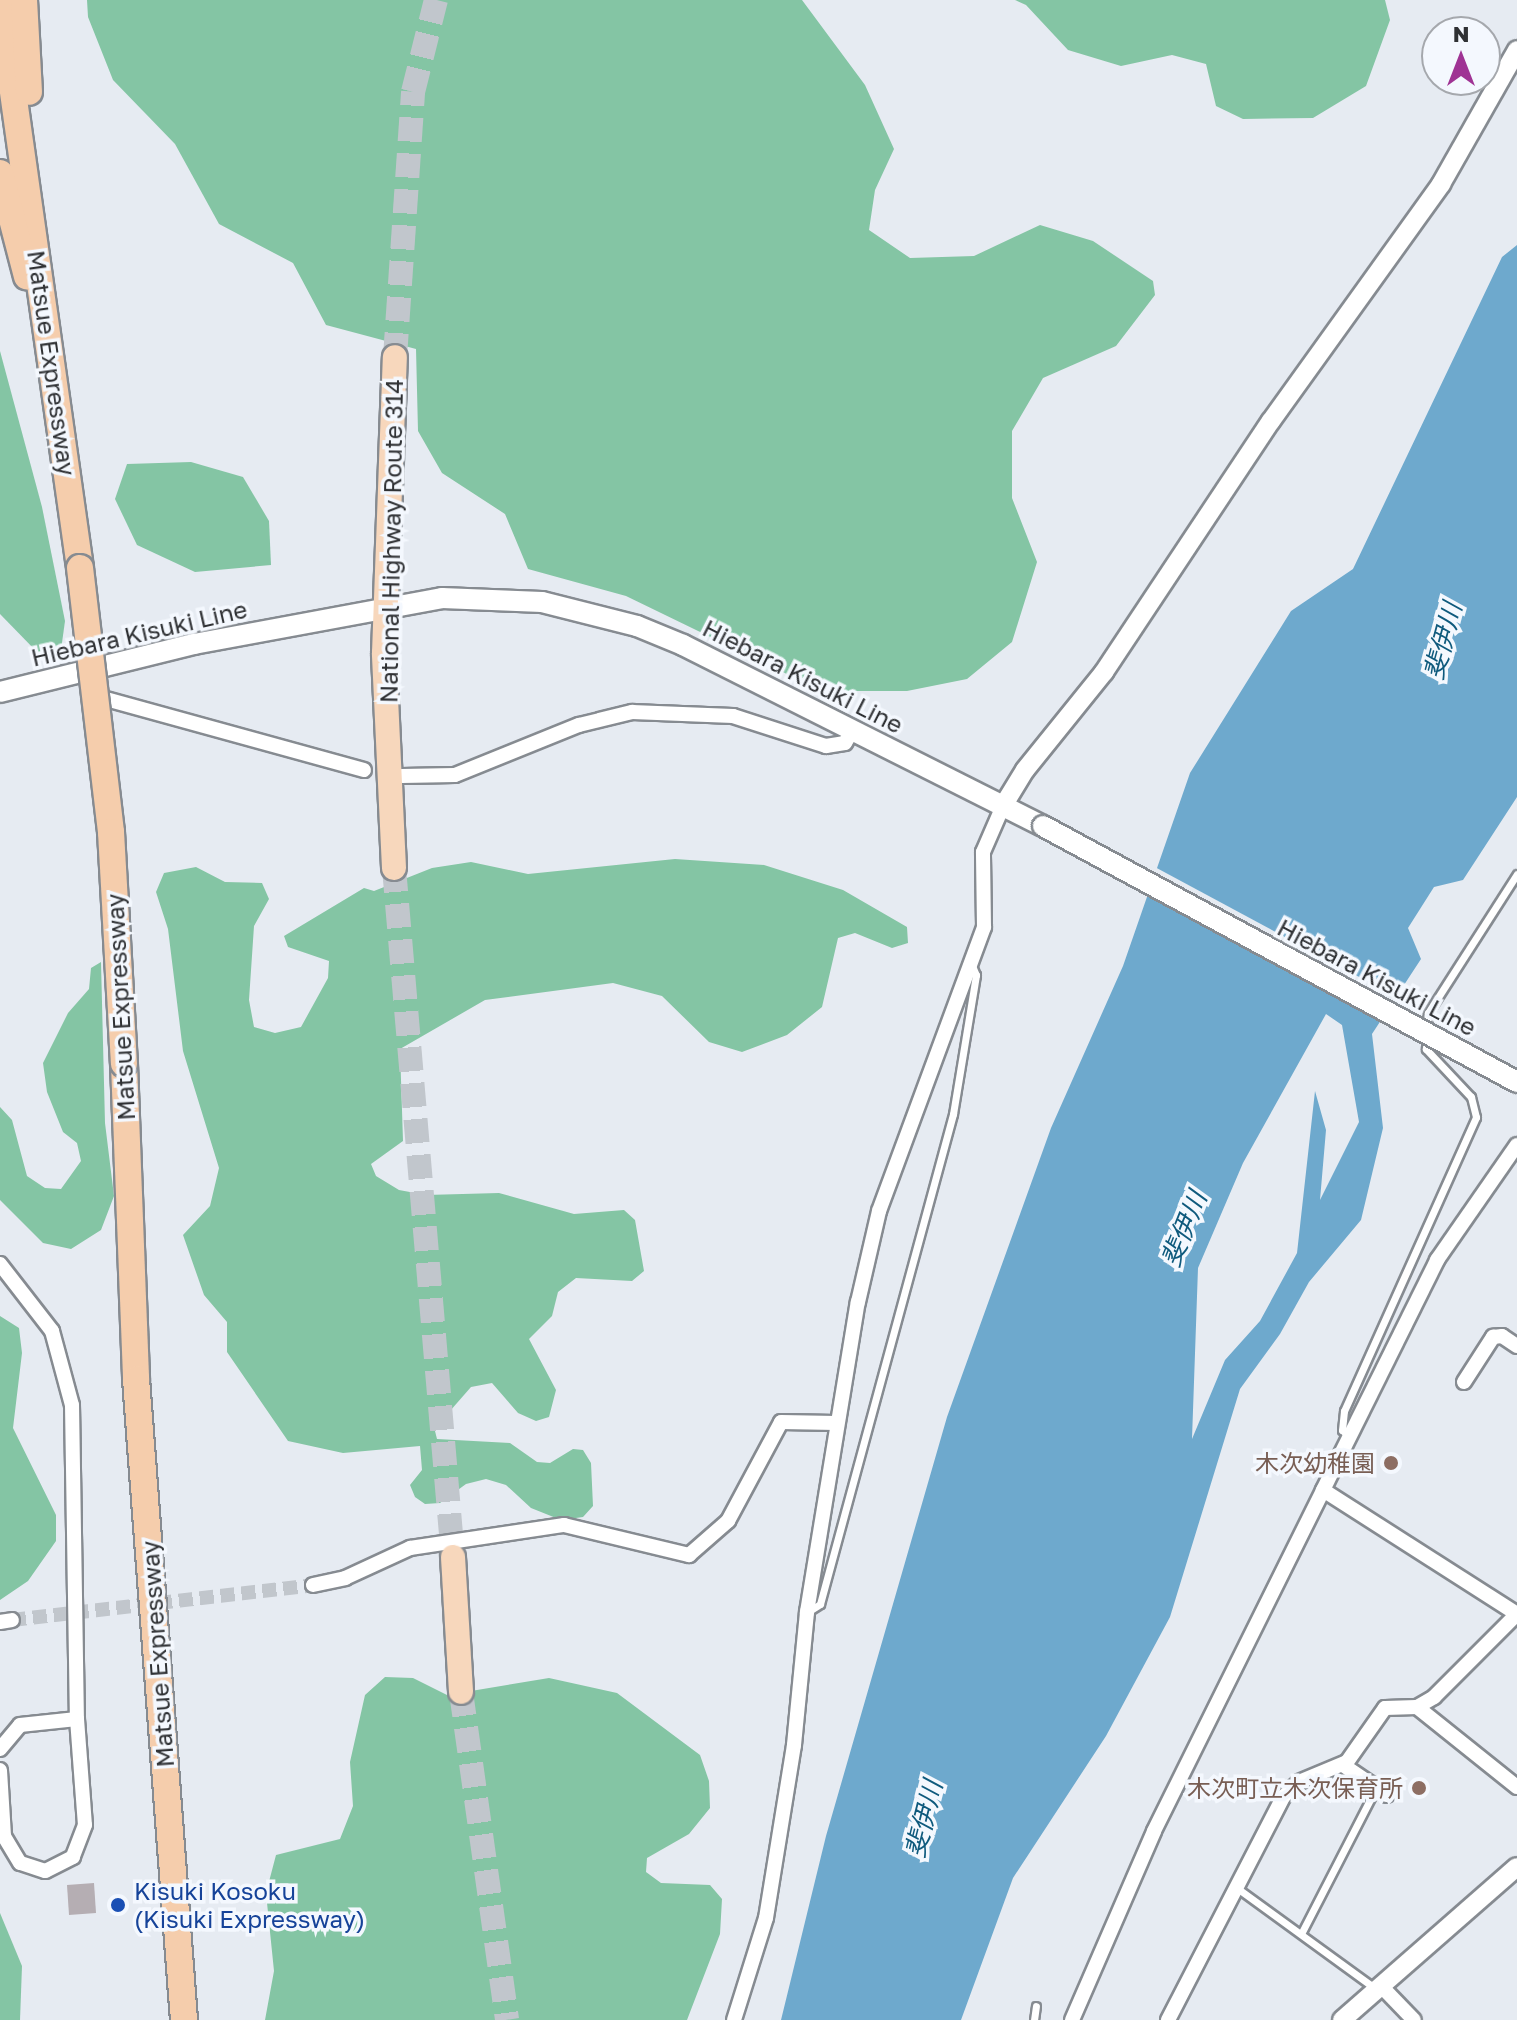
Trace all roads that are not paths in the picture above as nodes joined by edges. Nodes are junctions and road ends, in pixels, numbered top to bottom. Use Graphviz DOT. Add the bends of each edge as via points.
graph roads {
  1 [pos="0,0"];
  2 [pos="24,0"];
  3 [pos="1517,50"];
  4 [pos="0,173"];
  5 [pos="40,267"];
  6 [pos="395,357"];
  7 [pos="54,381"];
  8 [pos="384,608"];
  9 [pos="82,673"];
  10 [pos="0,692"];
  11 [pos="853,729"];
  12 [pos="364,770"];
  13 [pos="402,776"];
  14 [pos="1003,806"];
  15 [pos="394,868"];
  16 [pos="1517,874"];
  17 [pos="971,963"];
  18 [pos="1517,1082"];
  19 [pos="1517,1145"];
  20 [pos="0,1264"];
  21 [pos="1517,1346"];
  22 [pos="1464,1382"];
  23 [pos="836,1423"];
  24 [pos="1349,1436"];
  25 [pos="1323,1490"];
  26 [pos="453,1557"];
  27 [pos="313,1585"];
  28 [pos="807,1612"];
  29 [pos="1517,1614"];
  30 [pos="461,1692"];
  31 [pos="1417,1707"];
  32 [pos="77,1719"];
  33 [pos="0,1749"];
  34 [pos="1343,1765"];
  35 [pos="0,1770"];
  36 [pos="1517,1787"];
  37 [pos="1381,1791"];
  38 [pos="1517,1867"];
  39 [pos="1235,1887"];
  40 [pos="1302,1932"];
  41 [pos="1379,1988"];
  42 [pos="1036,2006"];
  43 [pos="184,2020"];
  44 [pos="734,2020"];
  45 [pos="1034,2020"];
  46 [pos="1072,2020"];
  47 [pos="1168,2020"];
  48 [pos="1342,2020"];
  49 [pos="1414,2020"];
  1 -- 5 [label="highway, Matsue Expressway"];
  2 -- 5 [label="highway"];
  3 -- 14 [label="street" via="1441,184 1271,421 1104,672 1025,770"];
  4 -- 7 [label="highway"];
  5 -- 7 [label="highway, Matsue Expressway"];
  6 -- 8 [label="highway, National Highway Route 314"];
  7 -- 43 [label="highway, Matsue Expressway, bridge" via="111,832 136,1379"];
  8 -- 9 [label="main road, Hiebara Kisuki Line" via="194,644"];
  8 -- 11 [label="main road, Hiebara Kisuki Line" via="442,598 502,598 595,613 683,645"];
  8 -- 15 [label="highway, National Highway Route 314"];
  9 -- 10 [label="main road, Hiebara Kisuki Line"];
  9 -- 12 [label="street" via="90,692 102,701"];
  11 -- 13 [label="street" via="845,743 826,746 733,716 632,712 579,725 455,775"];
  11 -- 14 [label="main road, Hiebara Kisuki Line"];
  14 -- 17 [label="street" via="983,852 985,914"];
  14 -- 18 [label="main road, Hiebara Kisuki Line, bridge"];
  16 -- 24 [label="lane" via="1428,1013 1426,1049 1471,1097 1476,1117 1344,1411 1342,1430"];
  17 -- 23 [label="street" via="879,1211"];
  17 -- 28 [label="lane" via="976,975 953,1114 820,1604"];
  19 -- 24 [label="street" via="1437,1260"];
  20 -- 32 [label="street" via="52,1331 72,1405"];
  21 -- 22 [label="street" via="1502,1336 1493,1337"];
  23 -- 27 [label="street" via="781,1422 728,1521 689,1555 564,1525 410,1548 345,1578"];
  23 -- 28 [label="street"];
  24 -- 25 [label="street"];
  25 -- 29 [label="street"];
  25 -- 46 [label="street" via="1154,1831"];
  26 -- 30 [label="highway"];
  28 -- 44 [label="street" via="794,1745 766,1918"];
  29 -- 31 [label="street" via="1434,1697"];
  31 -- 34 [label="street" via="1385,1708"];
  31 -- 36 [label="street"];
  32 -- 33 [label="street" via="20,1725"];
  32 -- 35 [label="street" via="85,1825 73,1857 60,1866 31,1869 11,1853 4,1836"];
  34 -- 37 [label="street"];
  34 -- 39 [label="street" via="1288,1790"];
  37 -- 40 [label="lane"];
  38 -- 41 [label="street"];
  39 -- 40 [label="lane"];
  39 -- 47 [label="street"];
  40 -- 41 [label="lane"];
  41 -- 48 [label="street"];
  41 -- 49 [label="street"];
  42 -- 45 [label="lane"];
}
